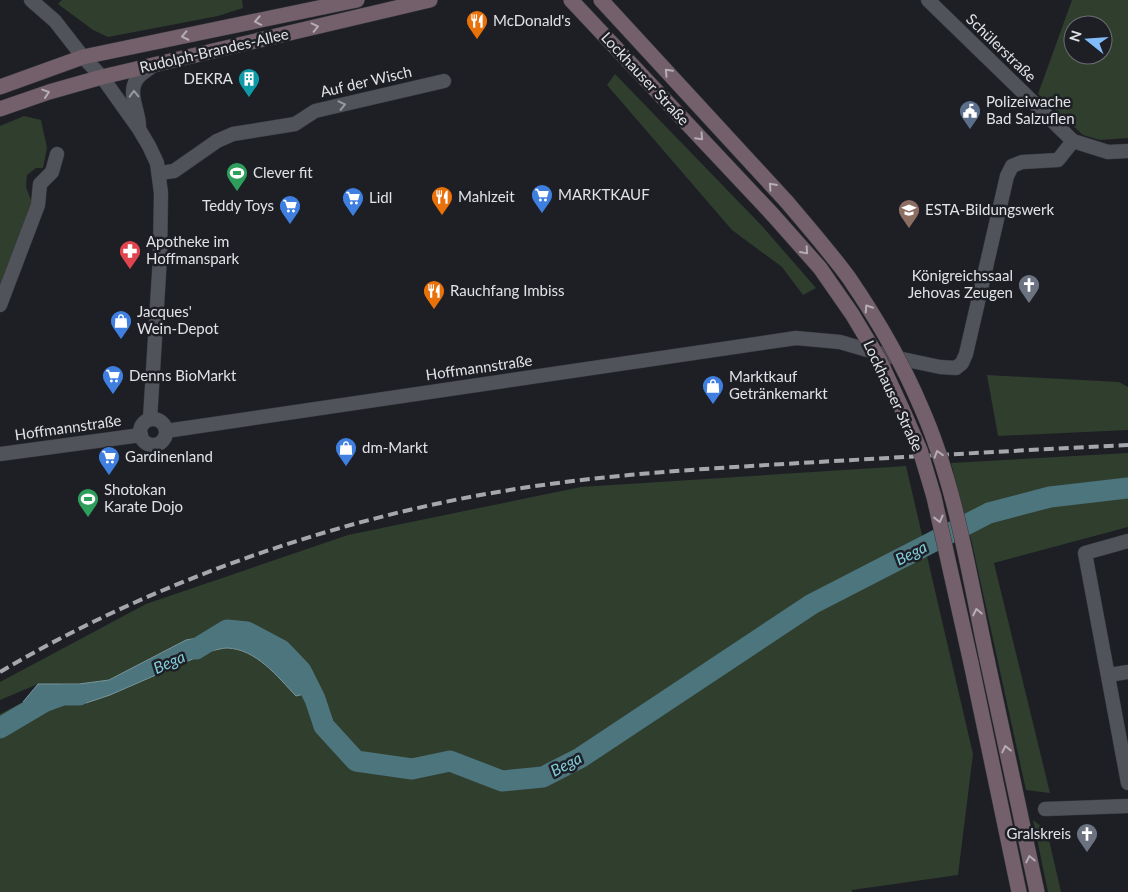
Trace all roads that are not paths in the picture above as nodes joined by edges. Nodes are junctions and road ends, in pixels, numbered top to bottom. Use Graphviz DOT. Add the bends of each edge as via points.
graph roads {
  1 [pos="31,0"];
  2 [pos="357,0"];
  3 [pos="430,0"];
  4 [pos="571,0"];
  5 [pos="928,0"];
  6 [pos="606,3"];
  7 [pos="83,58"];
  8 [pos="152,66"];
  9 [pos="102,77"];
  10 [pos="444,80"];
  11 [pos="0,87"];
  12 [pos="0,109"];
  13 [pos="139,129"];
  14 [pos="1073,141"];
  15 [pos="1128,151"];
  16 [pos="57,154"];
  17 [pos="160,174"];
  18 [pos="0,305"];
  19 [pos="150,419"];
  20 [pos="166,431"];
  21 [pos="141,435"];
  22 [pos="0,454"];
  23 [pos="1128,541"];
  24 [pos="1128,672"];
  25 [pos="1109,675"];
  26 [pos="1128,783"];
  27 [pos="1128,806"];
  28 [pos="1045,809"];
  29 [pos="1019,892"];
  30 [pos="1037,892"];
  1 -- 7 [label="street" via="55,21"];
  2 -- 7 [label="main road, Rudolph-Brandes-Allee, one-way"];
  8 -- 3 [label="main road, Rudolph-Brandes-Allee, one-way"];
  4 -- 29 [label="main road, Lockhauser Straße, one-way, bridge" via="820,268 879,359 920,450 934,497"];
  5 -- 14 [label="street, Schülerstraße"];
  30 -- 6 [label="main road, Lockhauser Straße, one-way, bridge" via="951,496 922,408 900,361 859,293 824,246"];
  7 -- 9 [label="street"];
  7 -- 11 [label="main road, Rudolph-Brandes-Allee"];
  8 -- 9 [label="main road, Rudolph-Brandes-Allee"];
  13 -- 8 [label="street, one-way" via="133,89 136,81"];
  12 -- 9 [label="main road, Rudolph-Brandes-Allee, one-way"];
  9 -- 13 [label="street"];
  17 -- 10 [label="street, Auf der Wisch, one-way" via="174,171 217,141 233,134 295,124 315,111"];
  13 -- 17 [label="street"];
  14 -- 15 [label="street, Schülerstraße" via="1108,152"];
  14 -- 20 [label="street, Hoffmannstraße" via="1058,160 1022,162 1012,166 966,354 956,368 869,352 840,342 796,338"];
  16 -- 18 [label="street" via="52,172 40,184 38,205"];
  17 -- 19 [label="street" via="160,257"];
  19 -- 20 [label="street" via="161,422"];
  19 -- 21 [label="street" via="142,425"];
  20 -- 21 [label="street" via="163,440 156,444 147,443"];
  21 -- 22 [label="street, Hoffmannstraße"];
  23 -- 25 [label="street" via="1085,553"];
  24 -- 25 [label="street"];
  25 -- 26 [label="street"];
  27 -- 28 [label="street"];
}
